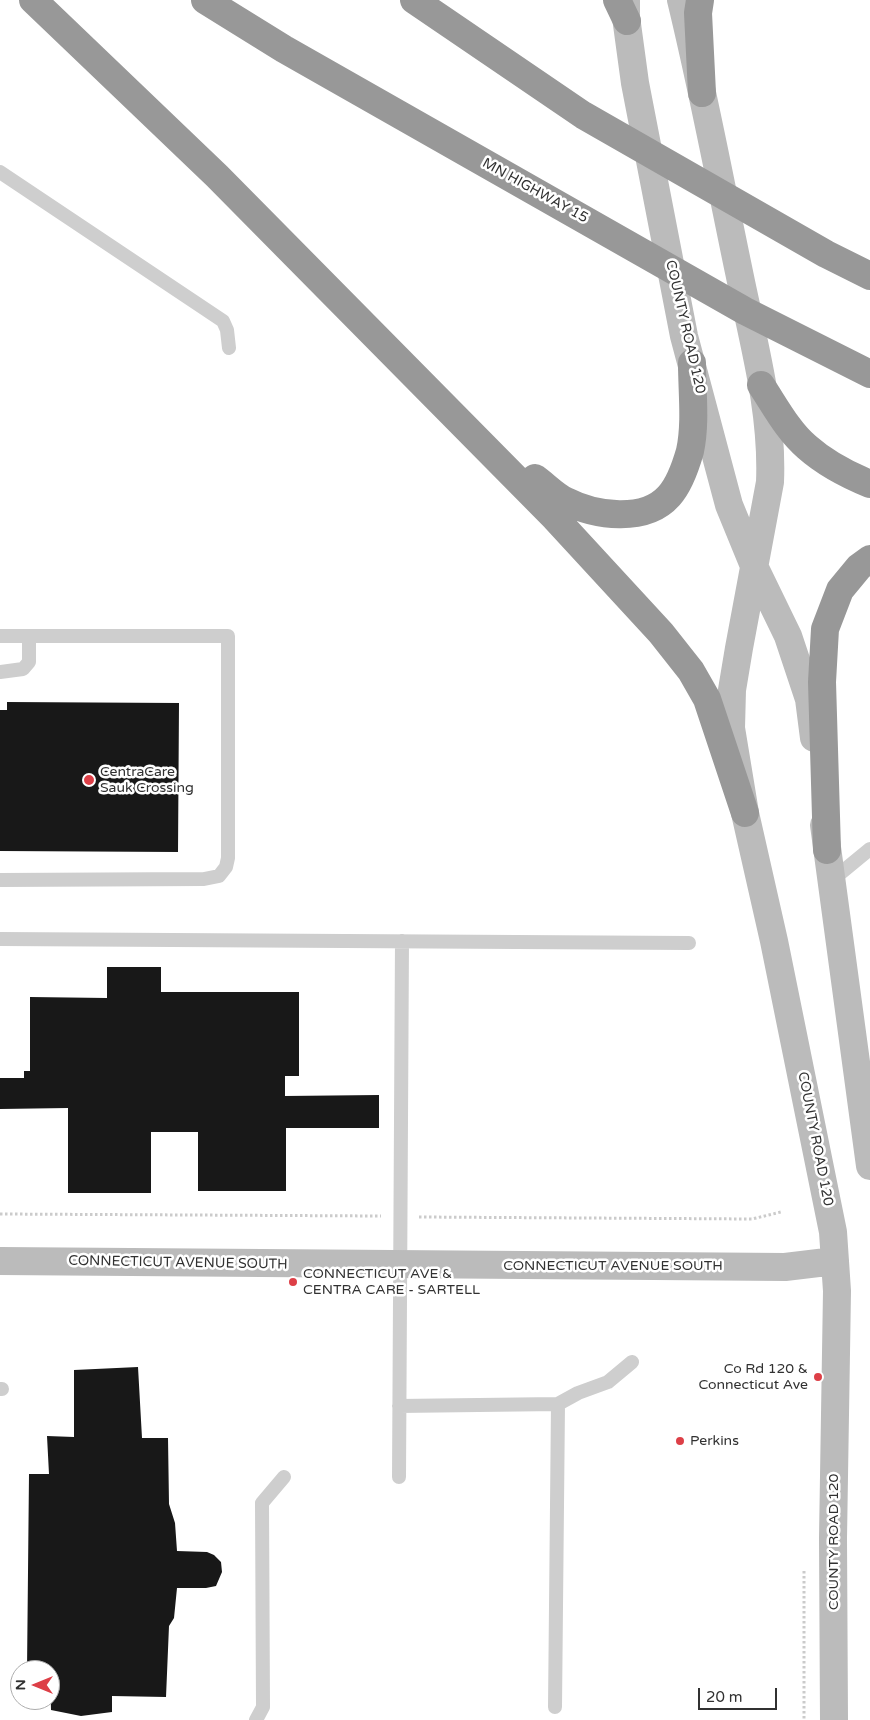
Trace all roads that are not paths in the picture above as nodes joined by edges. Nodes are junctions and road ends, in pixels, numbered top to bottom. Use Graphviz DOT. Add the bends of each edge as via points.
graph roads {
  1 [pos="32,0"];
  2 [pos="205,0"];
  3 [pos="414,0"];
  4 [pos="681,0"];
  5 [pos="700,0"];
  6 [pos="623,7"];
  7 [pos="702,93"];
  8 [pos="0,172"];
  9 [pos="870,276"];
  10 [pos="229,348"];
  11 [pos="692,364"];
  12 [pos="870,374"];
  13 [pos="760,379"];
  14 [pos="460,422"];
  15 [pos="870,484"];
  16 [pos="870,559"];
  17 [pos="754,566"];
  18 [pos="0,636"];
  19 [pos="28,636"];
  20 [pos="0,672"];
  21 [pos="745,813"];
  22 [pos="870,848"];
  23 [pos="827,850"];
  24 [pos="0,880"];
  25 [pos="831,881"];
  26 [pos="0,939"];
  27 [pos="402,941"];
  28 [pos="689,943"];
  29 [pos="870,1166"];
  30 [pos="0,1261"];
  31 [pos="835,1261"];
  32 [pos="398,1265"];
  33 [pos="632,1362"];
  34 [pos="558,1404"];
  35 [pos="399,1406"];
  36 [pos="284,1476"];
  37 [pos="399,1477"];
  38 [pos="554,1707"];
  39 [pos="256,1720"];
  40 [pos="834,1720"];
  1 -- 14 [label="highway" via="217,176"];
  2 -- 12 [label="highway, MN HIGHWAY 15" via="284,49 745,311"];
  3 -- 9 [label="highway" via="583,115"];
  4 -- 7 [label="street, COUNTY ROAD 120"];
  5 -- 7 [label="highway"];
  6 -- 11 [label="street, COUNTY ROAD 120" via="634,83"];
  7 -- 13 [label="street, COUNTY ROAD 120"];
  8 -- 10 [label="lane" via="223,321"];
  11 -- 14 [label="highway" via="690,451 670,495 658,505 644,510 606,513 565,501"];
  11 -- 17 [label="street, COUNTY ROAD 120" via="729,505"];
  13 -- 15 [label="highway" via="787,424 806,447"];
  13 -- 17 [label="street, COUNTY ROAD 120" via="768,421 770,482"];
  14 -- 21 [label="highway" via="599,564 691,671 707,699"];
  16 -- 23 [label="highway" via="840,590 825,629 822,682"];
  17 -- 21 [label="street, COUNTY ROAD 120" via="732,709 734,756"];
  17 -- 23 [label="street, COUNTY ROAD 120" via="788,636 808,699"];
  18 -- 19 [label="lane"];
  19 -- 20 [label="lane" via="28,662 23,669"];
  19 -- 24 [label="lane" via="228,636 228,858 219,876 204,879"];
  21 -- 31 [label="street, COUNTY ROAD 120" via="823,1173 834,1232"];
  22 -- 25 [label="lane"];
  23 -- 25 [label="street, COUNTY ROAD 120"];
  25 -- 29 [label="street, COUNTY ROAD 120"];
  26 -- 27 [label="lane"];
  27 -- 28 [label="lane"];
  27 -- 32 [label="lane"];
  30 -- 32 [label="street, CONNECTICUT AVENUE SOUTH"];
  31 -- 32 [label="street, CONNECTICUT AVENUE SOUTH" via="785,1268"];
  31 -- 40 [label="street, COUNTY ROAD 120"];
  32 -- 35 [label="lane"];
  33 -- 34 [label="lane" via="608,1382"];
  34 -- 35 [label="lane"];
  34 -- 38 [label="lane"];
  35 -- 37 [label="lane"];
  36 -- 39 [label="lane" via="262,1503 263,1707"];
}
